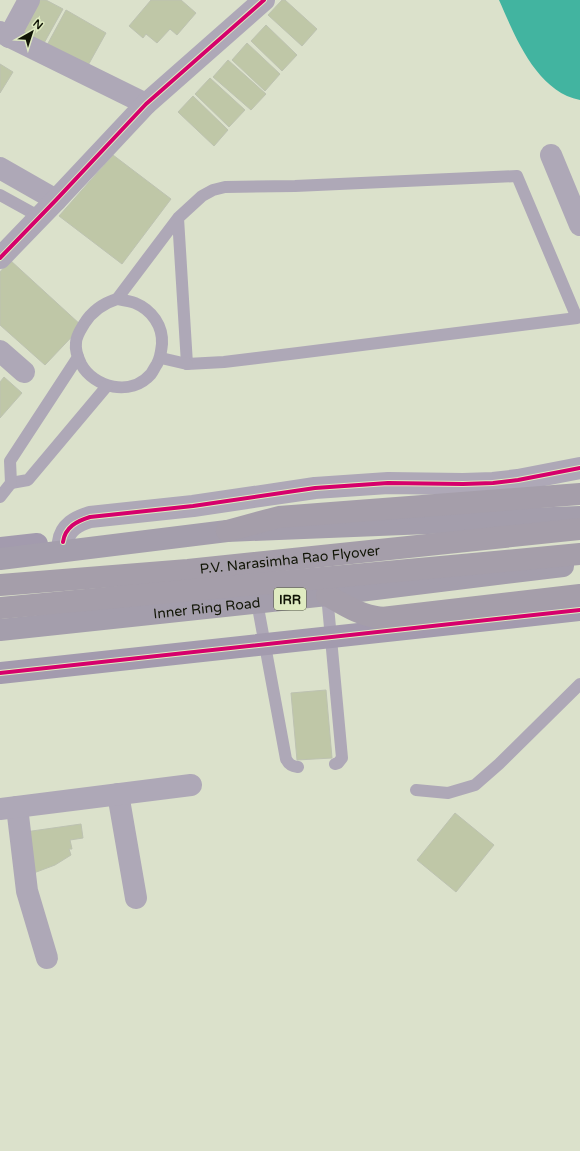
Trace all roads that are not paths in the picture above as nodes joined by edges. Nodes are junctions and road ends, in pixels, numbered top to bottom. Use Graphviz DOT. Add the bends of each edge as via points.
graph roads {
  1 [pos="29,0"];
  2 [pos="252,4"];
  3 [pos="4,34"];
  4 [pos="146,104"];
  5 [pos="551,155"];
  6 [pos="0,168"];
  7 [pos="0,195"];
  8 [pos="56,200"];
  9 [pos="40,217"];
  10 [pos="178,218"];
  11 [pos="580,225"];
  12 [pos="0,258"];
  13 [pos="117,298"];
  14 [pos="0,351"];
  15 [pos="78,357"];
  16 [pos="161,358"];
  17 [pos="187,364"];
  18 [pos="24,372"];
  19 [pos="107,386"];
  20 [pos="580,468"];
  21 [pos="11,483"];
  22 [pos="580,494"];
  23 [pos="0,498"];
  24 [pos="580,517"];
  25 [pos="580,529"];
  26 [pos="227,531"];
  27 [pos="63,542"];
  28 [pos="110,546"];
  29 [pos="0,548"];
  30 [pos="580,554"];
  31 [pos="0,559"];
  32 [pos="580,564"];
  33 [pos="0,585"];
  34 [pos="327,595"];
  35 [pos="580,595"];
  36 [pos="257,602"];
  37 [pos="0,608"];
  38 [pos="580,610"];
  39 [pos="0,630"];
  40 [pos="331,638"];
  41 [pos="265,645"];
  42 [pos="0,673"];
  43 [pos="580,684"];
  44 [pos="335,764"];
  45 [pos="298,767"];
  46 [pos="191,785"];
  47 [pos="416,790"];
  48 [pos="118,794"];
  49 [pos="8,808"];
  50 [pos="136,898"];
  51 [pos="48,958"];
  1 -- 3 [label="street"];
  2 -- 4 [label="street"];
  3 -- 4 [label="street"];
  4 -- 8 [label="street"];
  5 -- 11 [label="street"];
  6 -- 8 [label="street"];
  7 -- 9 [label="lane"];
  8 -- 9 [label="street"];
  9 -- 12 [label="street"];
  10 -- 13 [label="lane"];
  10 -- 17 [label="lane"];
  10 -- 17 [label="lane" via="202,196 225,187 517,176 577,318 224,362"];
  13 -- 15 [label="lane" via="97,309 87,319 76,343"];
  13 -- 16 [label="lane" via="136,303 148,311 157,322 162,335"];
  14 -- 18 [label="street"];
  15 -- 19 [label="lane" via="84,370 94,380"];
  15 -- 21 [label="lane" via="10,462"];
  16 -- 17 [label="lane"];
  16 -- 19 [label="lane" via="150,375 139,383 118,388"];
  19 -- 21 [label="lane" via="28,480"];
  20 -- 27 [label="street" via="493,483 388,483 315,488 193,506 90,517 69,528"];
  21 -- 23 [label="lane"];
  22 -- 26 [label="highway" via="279,517"];
  24 -- 26 [label="main road"];
  25 -- 33 [label="highway, P.V. Narasimha Rao Flyover" via="188,570"];
  26 -- 28 [label="main road"];
  27 -- 28 [label="street" via="100,538"];
  27 -- 29 [label="street"];
  28 -- 31 [label="main road"];
  30 -- 37 [label="highway, P.V. Narasimha Rao Flyover"];
  32 -- 34 [label="main road, Inner Ring Road / IRR"];
  34 -- 35 [label="highway" via="355,611 382,618"];
  34 -- 36 [label="main road, Inner Ring Road / IRR"];
  34 -- 40 [label="lane"];
  36 -- 39 [label="main road, Inner Ring Road / IRR"];
  36 -- 41 [label="lane"];
  38 -- 40 [label="street"];
  40 -- 41 [label="street"];
  40 -- 44 [label="lane" via="342,758"];
  41 -- 42 [label="street"];
  41 -- 45 [label="lane" via="286,759 288,764"];
  43 -- 47 [label="lane" via="499,764 474,785 448,793"];
  46 -- 48 [label="street"];
  48 -- 49 [label="street"];
  48 -- 50 [label="street"];
  49 -- 51 [label="street" via="27,891"];
}
